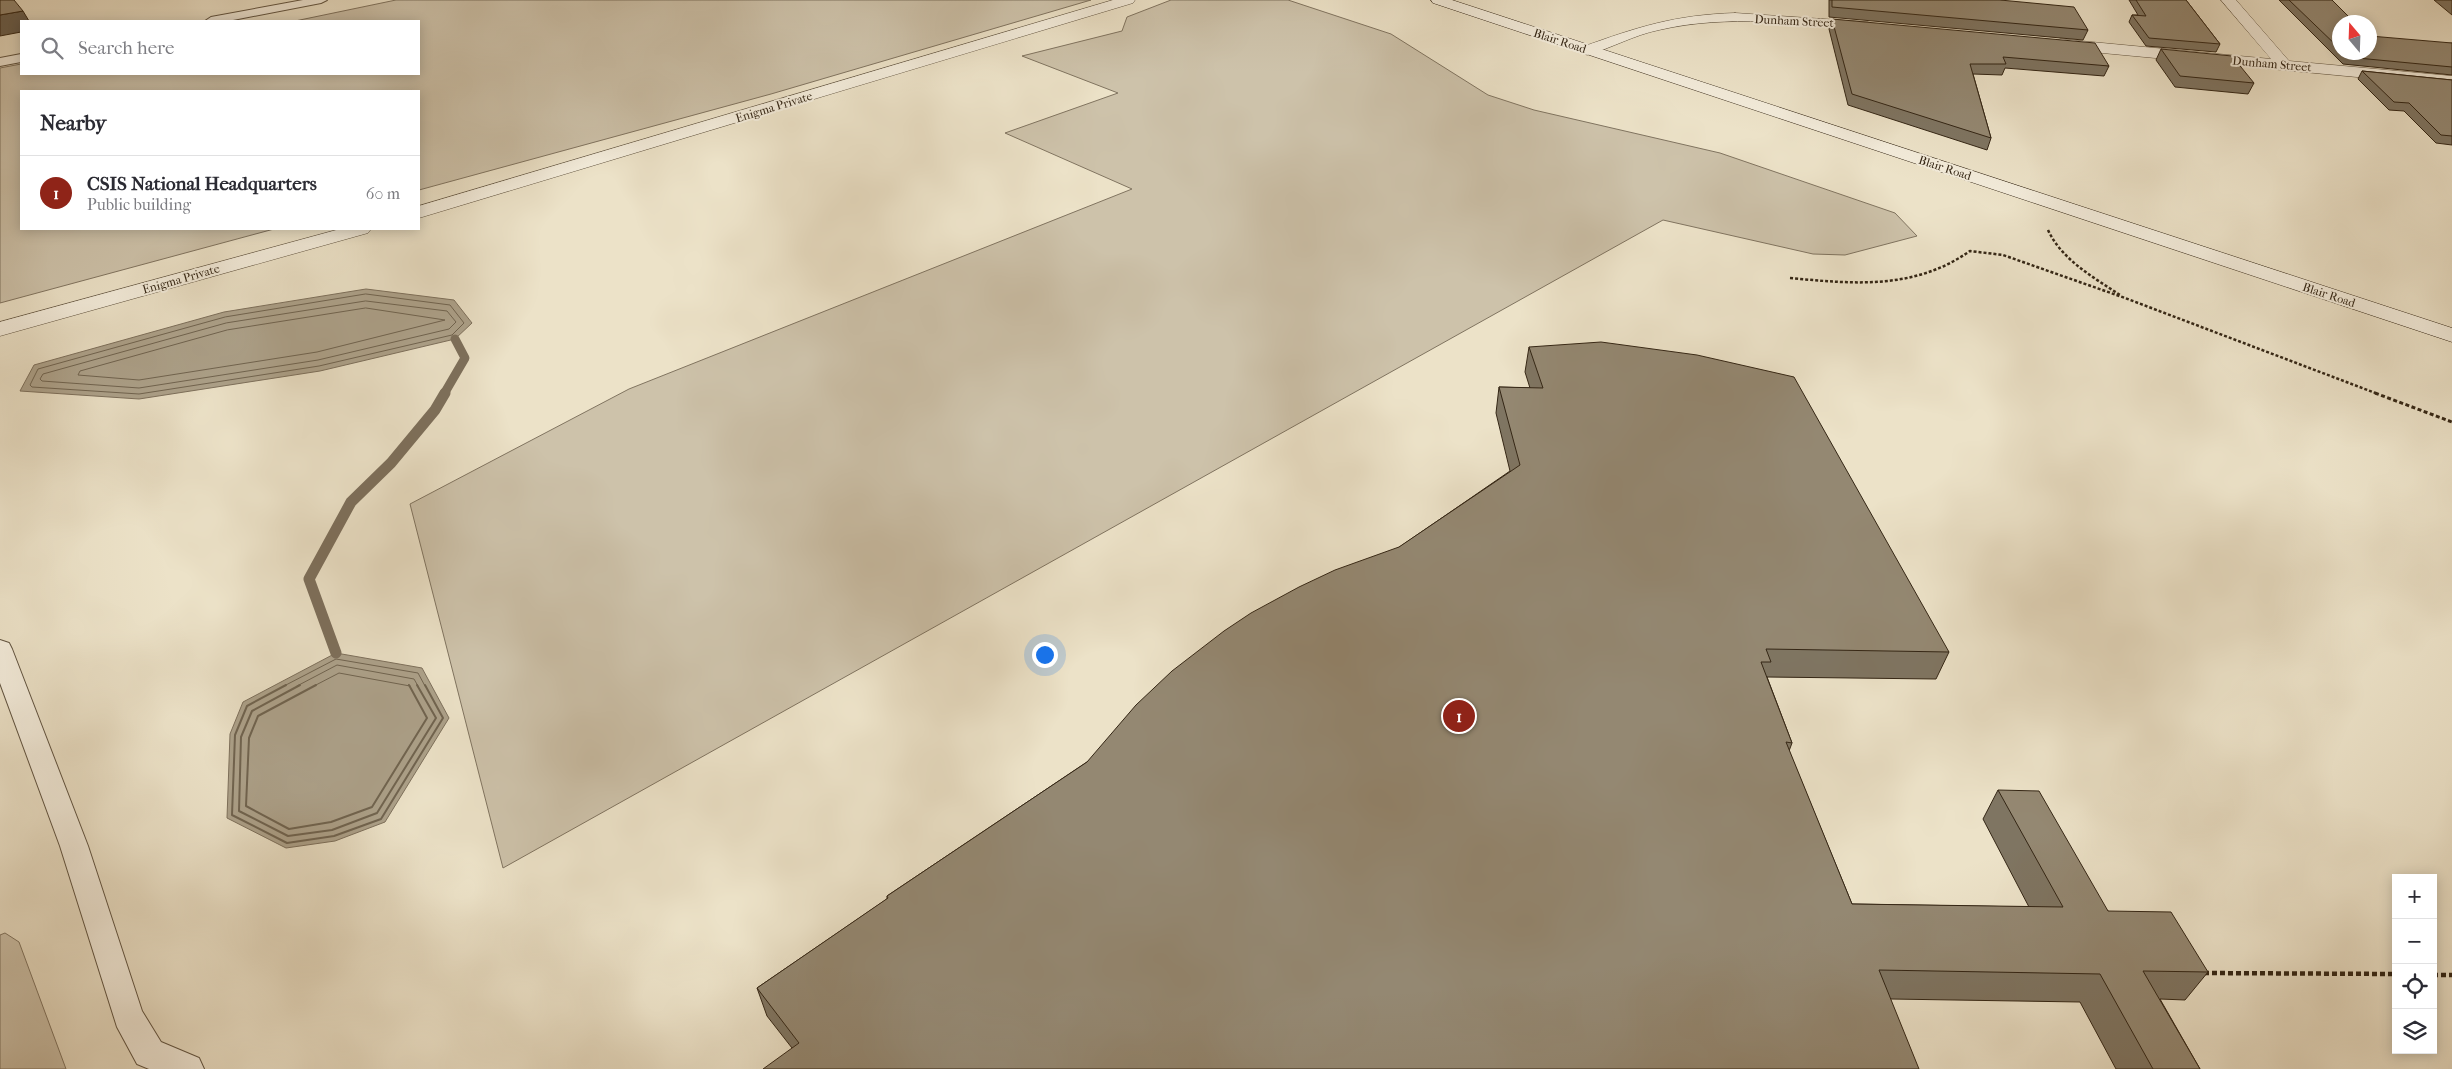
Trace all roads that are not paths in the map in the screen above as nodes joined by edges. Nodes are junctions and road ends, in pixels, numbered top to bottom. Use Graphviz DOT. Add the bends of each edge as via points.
graph roads {
  1 [pos="321,0"];
  2 [pos="1128,0"];
  3 [pos="1438,0"];
  4 [pos="2228,0"];
  5 [pos="216,20"];
  6 [pos="1879,27"];
  7 [pos="2047,43"];
  8 [pos="1587,50"];
  9 [pos="20,58"];
  10 [pos="0,62"];
  11 [pos="2284,65"];
  12 [pos="2452,81"];
  13 [pos="420,212"];
  14 [pos="357,230"];
  15 [pos="0,329"];
  16 [pos="2452,335"];
  17 [pos="0,649"];
  18 [pos="187,1069"];
  1 -- 5 [label="lane"];
  2 -- 13 [label="street, Enigma Private"];
  3 -- 8 [label="street, Blair Road"];
  4 -- 11 [label="street"];
  6 -- 8 [label="street, Dunham Street" via="1790,19 1696,20 1655,26"];
  7 -- 11 [label="street, Dunham Street"];
  8 -- 16 [label="street, Blair Road"];
  9 -- 10 [label="lane"];
  11 -- 12 [label="street, Dunham Street"];
  14 -- 15 [label="street, Enigma Private"];
  17 -- 18 [label="lane" via="74,846 128,1017 149,1053"];
}
